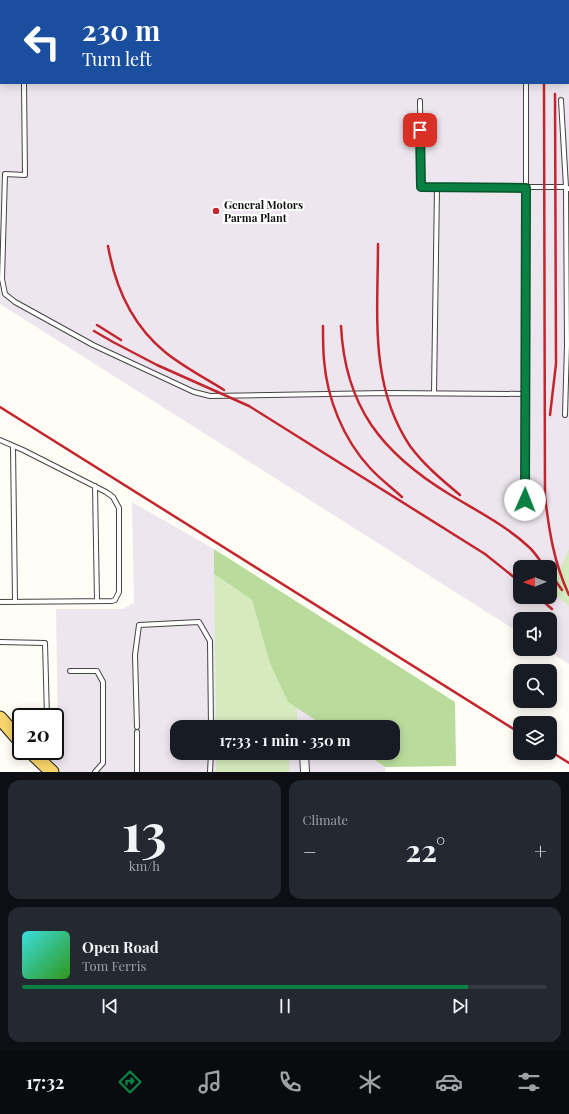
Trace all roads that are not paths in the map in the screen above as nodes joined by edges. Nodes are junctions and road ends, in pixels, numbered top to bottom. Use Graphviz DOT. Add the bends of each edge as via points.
graph roads {
  1 [pos="24,84"];
  2 [pos="526,84"];
  3 [pos="561,100"];
  4 [pos="420,101"];
  5 [pos="437,187"];
  6 [pos="526,188"];
  7 [pos="568,188"];
  8 [pos="568,212"];
  9 [pos="568,252"];
  10 [pos="568,345"];
  11 [pos="434,393"];
  12 [pos="526,394"];
  13 [pos="565,415"];
  14 [pos="0,440"];
  15 [pos="13,446"];
  16 [pos="95,486"];
  17 [pos="525,500"];
  18 [pos="15,601"];
  19 [pos="97,601"];
  20 [pos="0,602"];
  21 [pos="0,642"];
  22 [pos="70,671"];
  23 [pos="47,708"];
  24 [pos="0,718"];
  25 [pos="211,720"];
  26 [pos="138,727"];
  27 [pos="12,732"];
  28 [pos="137,732"];
  29 [pos="39,760"];
  30 [pos="211,760"];
  31 [pos="304,760"];
  32 [pos="52,772"];
  33 [pos="95,772"];
  34 [pos="137,772"];
  35 [pos="210,772"];
  36 [pos="304,772"];
  1 -- 11 [label="lane" via="25,175 4,174 2,280 5,294 15,302 93,345 194,392 210,396"];
  2 -- 6 [label="lane"];
  3 -- 7 [label="lane"];
  4 -- 5 [label="lane" via="421,187"];
  5 -- 6 [label="lane"];
  5 -- 11 [label="lane"];
  6 -- 7 [label="lane"];
  6 -- 12 [label="lane"];
  7 -- 8 [label="lane"];
  8 -- 9 [label="lane"];
  9 -- 10 [label="lane"];
  10 -- 13 [label="lane"];
  11 -- 12 [label="lane"];
  12 -- 17 [label="lane"];
  14 -- 15 [label="lane"];
  15 -- 16 [label="lane"];
  15 -- 18 [label="lane"];
  16 -- 19 [label="lane"];
  16 -- 19 [label="lane" via="113,497 119,508 119,592 115,600"];
  18 -- 19 [label="lane"];
  18 -- 20 [label="lane"];
  21 -- 23 [label="lane" via="45,643"];
  22 -- 33 [label="lane" via="96,672 103,682 103,763"];
  24 -- 27 [label="main road"];
  25 -- 26 [label="lane" via="210,641 199,622 139,625 136,655"];
  28 -- 34 [label="lane"];
  29 -- 32 [label="main road"];
  30 -- 35 [label="lane"];
  31 -- 36 [label="street"];
}
